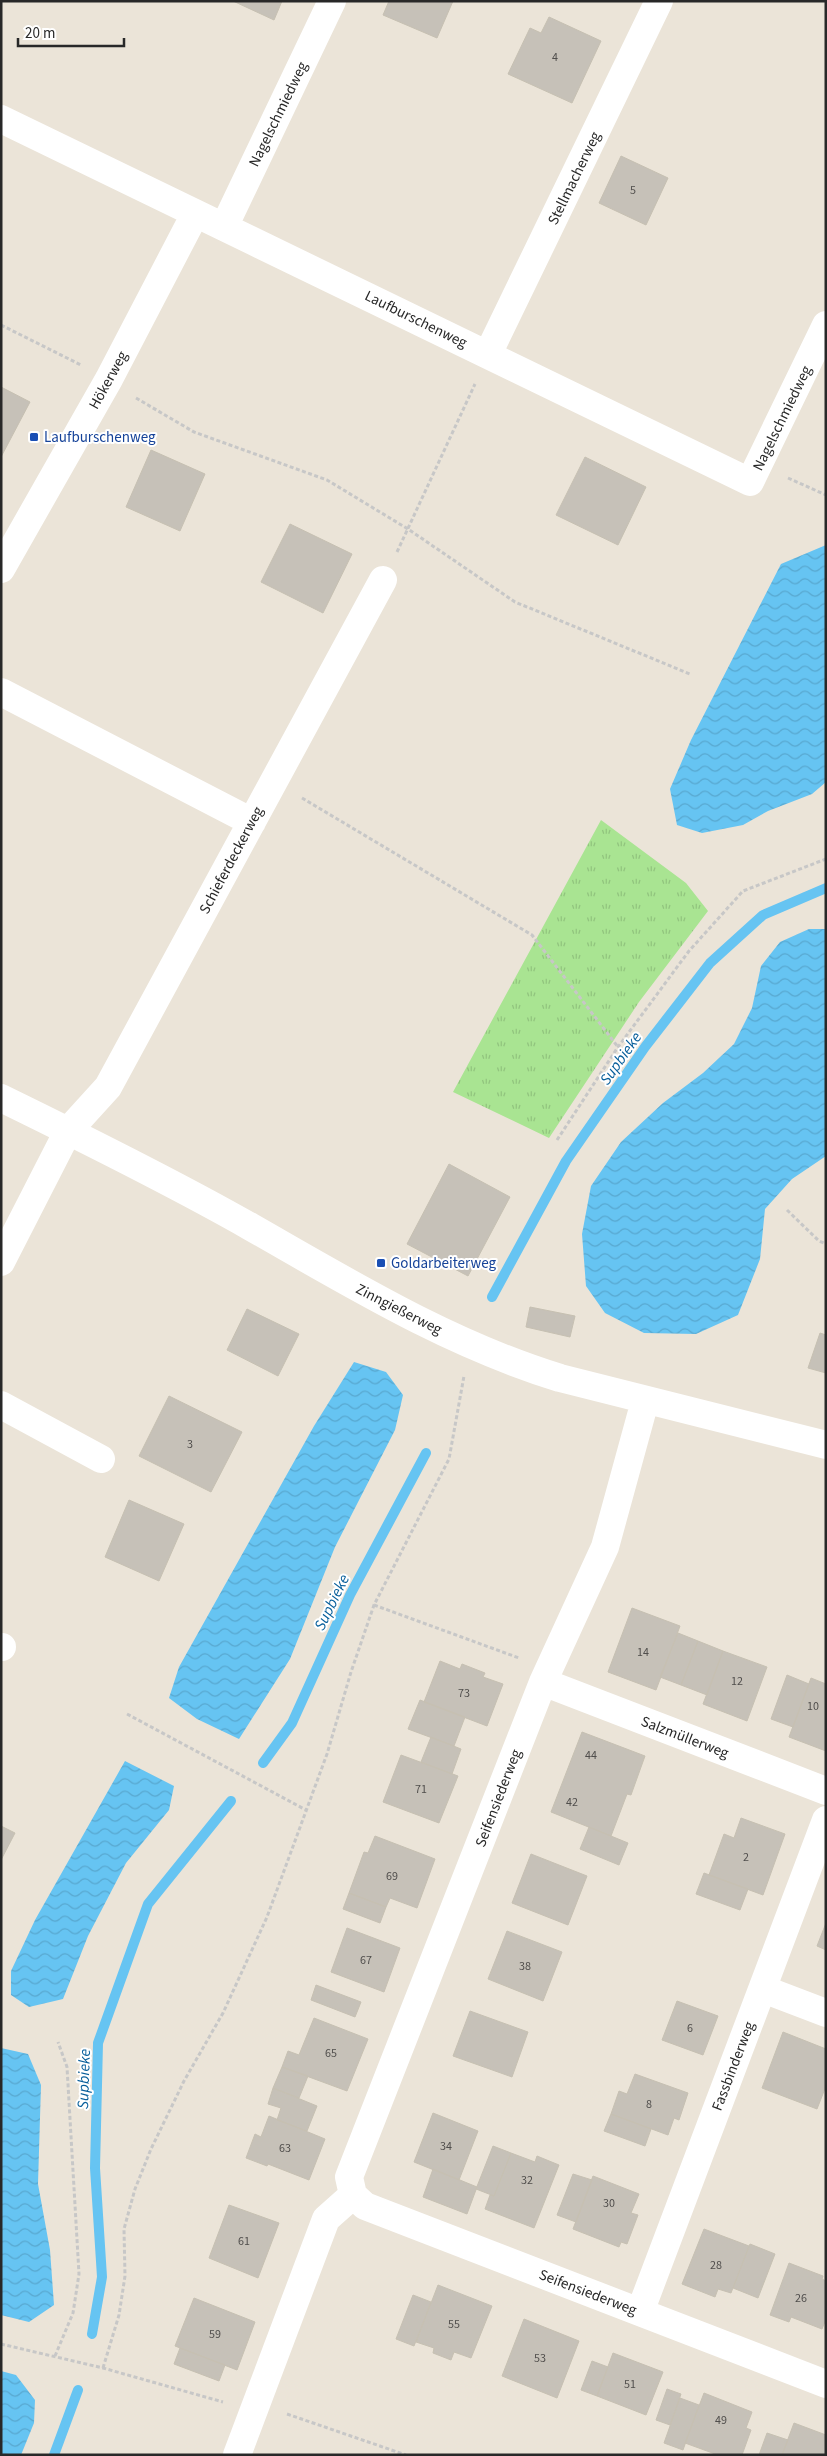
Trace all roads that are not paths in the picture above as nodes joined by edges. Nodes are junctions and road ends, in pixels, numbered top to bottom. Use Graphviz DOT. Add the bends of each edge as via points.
graph roads {
  1 [pos="332,1"];
  2 [pos="659,1"];
  3 [pos="1,119"];
  4 [pos="196,214"];
  5 [pos="224,227"];
  6 [pos="826,326"];
  7 [pos="488,354"];
  8 [pos="755,472"];
  9 [pos="3,560"];
  10 [pos="383,580"];
  11 [pos="1,692"];
  12 [pos="252,822"];
  13 [pos="1,1098"];
  14 [pos="68,1131"];
  15 [pos="1,1262"];
  16 [pos="646,1401"];
  17 [pos="1,1405"];
  18 [pos="826,1445"];
  19 [pos="101,1458"];
  20 [pos="543,1682"];
  21 [pos="826,1791"];
  22 [pos="826,1820"];
  23 [pos="763,1989"];
  24 [pos="826,2013"];
  25 [pos="353,2195"];
  26 [pos="640,2312"];
  27 [pos="826,2384"];
  28 [pos="237,2455"];
  1 -- 5 [label="street, Nagelschmiedweg"];
  2 -- 7 [label="street, Stellmacherweg"];
  3 -- 4 [label="street, Laufburschenweg"];
  4 -- 5 [label="street, Laufburschenweg"];
  4 -- 9 [label="street, Hökerweg" via="109,379"];
  5 -- 7 [label="street, Laufburschenweg"];
  6 -- 8 [label="street, Nagelschmiedweg"];
  7 -- 8 [label="street, Laufburschenweg"];
  10 -- 12 [label="street, Schieferdeckerweg"];
  11 -- 12 [label="street"];
  12 -- 14 [label="street, Schieferdeckerweg" via="108,1087"];
  13 -- 14 [label="street, Zinngießerweg"];
  14 -- 15 [label="street"];
  14 -- 16 [label="street, Zinngießerweg" via="249,1226 368,1294 475,1348 552,1376"];
  16 -- 18 [label="street, Zinngießerweg"];
  16 -- 20 [label="street, Seifensiederweg" via="605,1547"];
  17 -- 19 [label="street"];
  20 -- 21 [label="street, Salzmüllerweg"];
  20 -- 25 [label="street, Seifensiederweg" via="349,2177"];
  22 -- 23 [label="street, Fassbinderweg"];
  23 -- 24 [label="street"];
  23 -- 26 [label="street, Fassbinderweg"];
  25 -- 26 [label="street, Seifensiederweg" via="364,2206"];
  25 -- 28 [label="street" via="326,2219"];
  26 -- 27 [label="street, Seifensiederweg"];
}
